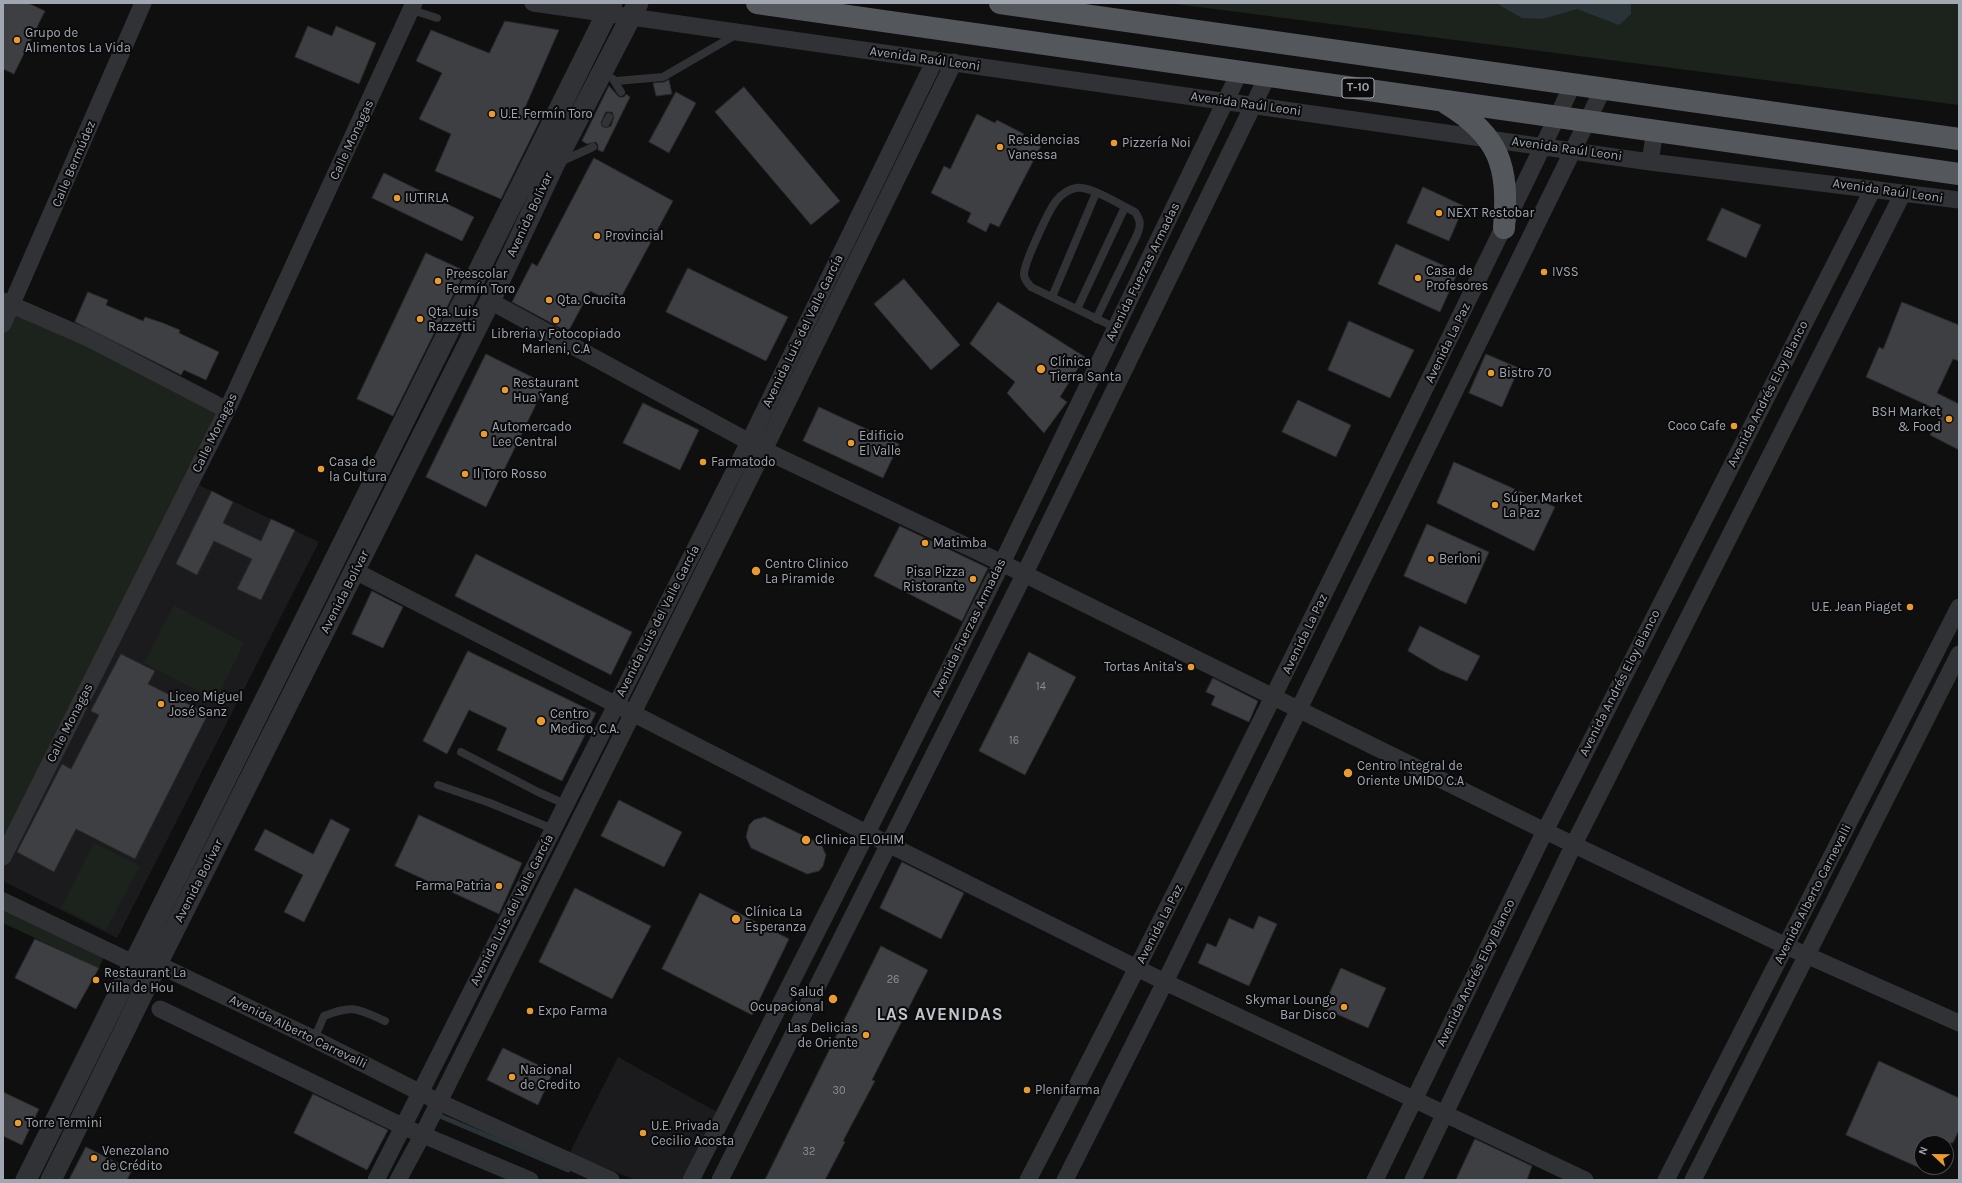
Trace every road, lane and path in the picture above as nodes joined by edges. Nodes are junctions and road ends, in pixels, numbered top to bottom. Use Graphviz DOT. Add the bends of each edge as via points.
graph roads {
  1 [pos="143,3"];
  2 [pos="533,3"];
  3 [pos="757,3"];
  4 [pos="1000,3"];
  5 [pos="413,6"];
  6 [pos="609,8"];
  7 [pos="635,10"];
  8 [pos="437,18"];
  9 [pos="739,33"];
  10 [pos="935,60"];
  11 [pos="954,62"];
  12 [pos="1240,71"];
  13 [pos="610,74"];
  14 [pos="1268,75"];
  15 [pos="1573,84"];
  16 [pos="1603,89"];
  17 [pos="621,92"];
  18 [pos="1442,100"];
  19 [pos="1226,101"];
  20 [pos="1254,105"];
  21 [pos="1558,116"];
  22 [pos="1587,121"];
  23 [pos="1655,130"];
  24 [pos="1490,138"];
  25 [pos="1959,139"];
  26 [pos="1544,146"];
  27 [pos="593,147"];
  28 [pos="1573,150"];
  29 [pos="1650,162"];
  30 [pos="554,165"];
  31 [pos="1959,174"];
  32 [pos="1873,189"];
  33 [pos="1096,193"];
  34 [pos="1903,193"];
  35 [pos="1959,200"];
  36 [pos="1125,207"];
  37 [pos="1504,228"];
  38 [pos="1052,297"];
  39 [pos="490,300"];
  40 [pos="8,303"];
  41 [pos="1077,309"];
  42 [pos="1096,319"];
  43 [pos="3,324"];
  44 [pos="1116,328"];
  45 [pos="227,410"];
  46 [pos="757,446"];
  47 [pos="1002,563"];
  48 [pos="356,571"];
  49 [pos="1024,575"];
  50 [pos="1959,607"];
  51 [pos="1959,654"];
  52 [pos="1274,697"];
  53 [pos="615,704"];
  54 [pos="1298,709"];
  55 [pos="632,712"];
  56 [pos="461,752"];
  57 [pos="438,785"];
  58 [pos="565,804"];
  59 [pos="553,829"];
  60 [pos="1544,831"];
  61 [pos="867,833"];
  62 [pos="888,844"];
  63 [pos="1574,844"];
  64 [pos="3,857"];
  65 [pos="3,901"];
  66 [pos="1786,946"];
  67 [pos="1806,954"];
  68 [pos="133,963"];
  69 [pos="157,964"];
  70 [pos="1138,967"];
  71 [pos="1165,982"];
  72 [pos="160,1009"];
  73 [pos="385,1021"];
  74 [pos="1959,1023"];
  75 [pos="314,1039"];
  76 [pos="421,1092"];
  77 [pos="1415,1099"];
  78 [pos="439,1102"];
  79 [pos="1446,1114"];
  80 [pos="404,1127"];
  81 [pos="423,1134"];
  82 [pos="26,1180"];
  83 [pos="51,1180"];
  84 [pos="376,1180"];
  85 [pos="398,1180"];
  86 [pos="530,1180"];
  87 [pos="611,1180"];
  88 [pos="691,1180"];
  89 [pos="720,1180"];
  90 [pos="1028,1180"];
  91 [pos="1065,1180"];
  92 [pos="1375,1180"];
  93 [pos="1413,1180"];
  94 [pos="1585,1180"];
  95 [pos="1666,1180"];
  96 [pos="1693,1180"];
  1 -- 40 [label="street, Calle Bermúdez"];
  2 -- 6 [label="street, Avenida Raúl Leoni"];
  3 -- 12 [label="highway, Avenida Raúl Leoni / T-10"];
  4 -- 15 [label="highway"];
  5 -- 8 [label="lane"];
  5 -- 45 [label="street, Calle Monagas"];
  6 -- 7 [label="street, Avenida Raúl Leoni"];
  6 -- 68 [label="street, Avenida Bolívar"];
  7 -- 9 [label="street, Avenida Raúl Leoni"];
  7 -- 13 [label="street, Avenida Bolívar"];
  9 -- 10 [label="street, Avenida Raúl Leoni"];
  9 -- 13 [label="lane" via="663,77"];
  10 -- 11 [label="street, Avenida Raúl Leoni"];
  10 -- 46 [label="street, Avenida Luis del Valle García"];
  11 -- 19 [label="street, Avenida Raúl Leoni"];
  11 -- 46 [label="street, Avenida Luis del Valle García"];
  12 -- 14 [label="highway, Avenida Raúl Leoni / T-10"];
  12 -- 19 [label="street, Avenida Fuerzas Armadas"];
  13 -- 17 [label="lane"];
  13 -- 30 [label="street, Avenida Bolívar"];
  14 -- 18 [label="highway, Avenida Raúl Leoni / T-10"];
  14 -- 20 [label="street, Avenida Fuerzas Armadas"];
  15 -- 16 [label="highway"];
  15 -- 21 [label="street, Avenida La Paz"];
  16 -- 22 [label="street, Avenida La Paz"];
  16 -- 25 [label="highway"];
  18 -- 21 [label="highway, Avenida Raúl Leoni / T-10"];
  18 -- 24 [label="highway" via="1474,122"];
  19 -- 20 [label="street, Avenida Raúl Leoni"];
  19 -- 44 [label="street, Avenida Fuerzas Armadas"];
  20 -- 24 [label="street, Avenida Raúl Leoni"];
  20 -- 49 [label="street, Avenida Fuerzas Armadas"];
  21 -- 22 [label="highway, Avenida Raúl Leoni / T-10"];
  21 -- 26 [label="street, Avenida La Paz"];
  22 -- 23 [label="highway, Avenida Raúl Leoni / T-10"];
  22 -- 28 [label="street, Avenida La Paz"];
  23 -- 29 [label="street"];
  23 -- 31 [label="highway, Avenida Raúl Leoni / T-10"];
  24 -- 26 [label="street, Avenida Raúl Leoni"];
  24 -- 37 [label="highway" via="1504,178"];
  26 -- 28 [label="street, Avenida Raúl Leoni"];
  26 -- 37 [label="street, Avenida La Paz"];
  27 -- 30 [label="lane"];
  28 -- 29 [label="street, Avenida Raúl Leoni"];
  28 -- 54 [label="street, Avenida La Paz"];
  29 -- 32 [label="street, Avenida Raúl Leoni"];
  30 -- 39 [label="street, Avenida Bolívar"];
  32 -- 34 [label="street, Avenida Raúl Leoni"];
  32 -- 60 [label="street, Avenida Andrés Eloy Blanco"];
  33 -- 36 [label="lane"];
  33 -- 38 [label="lane"];
  33 -- 38 [label="lane" via="1075,188 1065,192 1055,202 1027,261 1025,280 1031,287"];
  34 -- 35 [label="street, Avenida Raúl Leoni"];
  34 -- 63 [label="street"];
  36 -- 41 [label="lane"];
  36 -- 42 [label="lane" via="1135,212 1140,219 1140,226"];
  37 -- 52 [label="street, Avenida La Paz"];
  38 -- 41 [label="lane"];
  39 -- 46 [label="street"];
  39 -- 48 [label="street, Avenida Bolívar"];
  40 -- 43 [label="street, Calle Bermúdez"];
  40 -- 45 [label="street" via="88,338"];
  41 -- 42 [label="lane"];
  42 -- 44 [label="lane"];
  44 -- 47 [label="street, Avenida Fuerzas Armadas"];
  45 -- 64 [label="street, Calle Monagas"];
  46 -- 47 [label="street"];
  46 -- 53 [label="street, Avenida Luis del Valle García"];
  46 -- 55 [label="street, Avenida Luis del Valle García"];
  47 -- 49 [label="street"];
  47 -- 61 [label="street, Avenida Fuerzas Armadas"];
  48 -- 53 [label="street"];
  48 -- 69 [label="street, Avenida Bolívar"];
  49 -- 52 [label="street"];
  49 -- 62 [label="street, Avenida Fuerzas Armadas"];
  50 -- 66 [label="street, Avenida Alberto Carnevalli"];
  51 -- 67 [label="street, Avenida Alberto Carnevalli"];
  52 -- 54 [label="street"];
  52 -- 70 [label="street, Avenida La Paz"];
  53 -- 55 [label="street"];
  53 -- 58 [label="street, Avenida Luis del Valle García"];
  54 -- 60 [label="street"];
  54 -- 71 [label="street, Avenida La Paz"];
  55 -- 61 [label="street"];
  55 -- 78 [label="street, Avenida Luis del Valle García"];
  56 -- 58 [label="lane"];
  57 -- 59 [label="lane"];
  58 -- 59 [label="street, Avenida Luis del Valle García"];
  59 -- 76 [label="street, Avenida Luis del Valle García"];
  60 -- 63 [label="street"];
  60 -- 77 [label="street, Avenida Andrés Eloy Blanco"];
  61 -- 62 [label="street"];
  61 -- 88 [label="street, Avenida Fuerzas Armadas"];
  62 -- 70 [label="street"];
  62 -- 89 [label="street, Avenida Fuerzas Armadas"];
  63 -- 66 [label="street"];
  63 -- 79 [label="street"];
  65 -- 68 [label="street"];
  66 -- 67 [label="street"];
  66 -- 95 [label="street, Avenida Alberto Carnevalli"];
  67 -- 74 [label="street"];
  67 -- 96 [label="street, Avenida Alberto Carnevalli"];
  68 -- 82 [label="street, Avenida Bolívar"];
  69 -- 75 [label="street, Avenida Alberto Carrevalli"];
  69 -- 83 [label="street, Avenida Bolívar"];
  70 -- 71 [label="street"];
  70 -- 90 [label="street, Avenida La Paz"];
  71 -- 77 [label="street"];
  71 -- 91 [label="street, Avenida La Paz"];
  72 -- 80 [label="street"];
  73 -- 75 [label="lane" via="357,1008 340,1010 324,1016"];
  75 -- 76 [label="street, Avenida Alberto Carrevalli"];
  76 -- 78 [label="street, Avenida Alberto Carrevalli"];
  76 -- 80 [label="street, Avenida Luis del Valle García"];
  77 -- 79 [label="street"];
  77 -- 92 [label="street, Avenida Andrés Eloy Blanco"];
  78 -- 81 [label="street, Avenida Luis del Valle García"];
  78 -- 87 [label="street, Avenida Alberto Carrevalli"];
  79 -- 93 [label="street"];
  79 -- 94 [label="street"];
  80 -- 81 [label="street"];
  80 -- 84 [label="street, Avenida Luis del Valle García"];
  81 -- 85 [label="street, Avenida Luis del Valle García"];
  81 -- 86 [label="street"];
}
